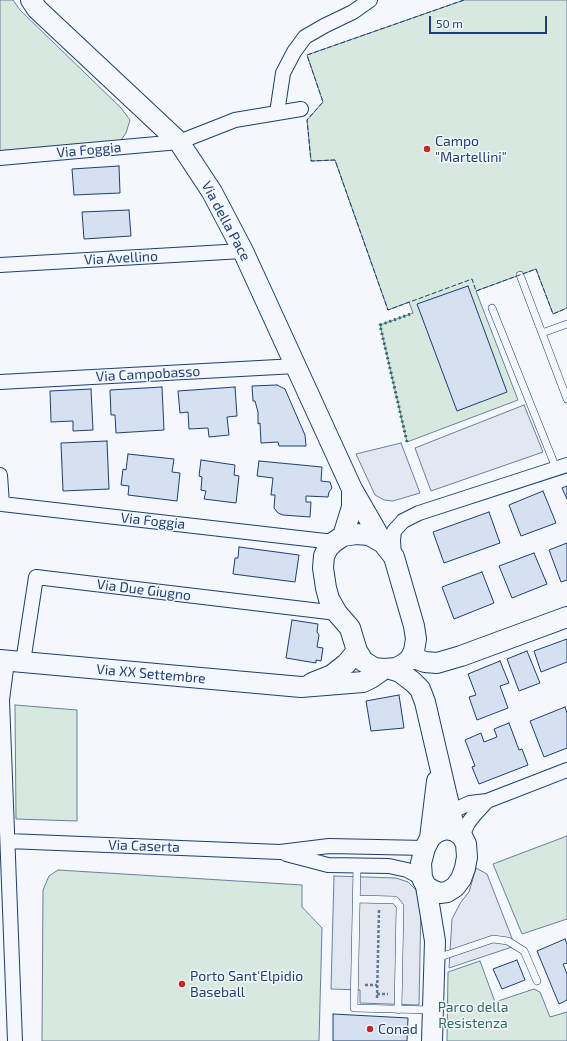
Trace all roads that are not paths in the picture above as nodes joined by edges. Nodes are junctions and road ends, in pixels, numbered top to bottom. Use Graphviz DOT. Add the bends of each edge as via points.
graph roads {
  1 [pos="31,0"];
  2 [pos="370,0"];
  3 [pos="301,109"];
  4 [pos="277,113"];
  5 [pos="179,142"];
  6 [pos="0,158"];
  7 [pos="243,251"];
  8 [pos="0,265"];
  9 [pos="520,275"];
  10 [pos="492,308"];
  11 [pos="567,324"];
  12 [pos="542,333"];
  13 [pos="296,366"];
  14 [pos="0,382"];
  15 [pos="567,399"];
  16 [pos="562,467"];
  17 [pos="0,475"];
  18 [pos="352,489"];
  19 [pos="338,539"];
  20 [pos="389,550"];
  21 [pos="337,613"];
  22 [pos="567,617"];
  23 [pos="414,626"];
  24 [pos="357,651"];
  25 [pos="461,656"];
  26 [pos="411,658"];
  27 [pos="10,661"];
  28 [pos="437,663"];
  29 [pos="387,670"];
  30 [pos="301,687"];
  31 [pos="425,693"];
  32 [pos="439,763"];
  33 [pos="567,770"];
  34 [pos="488,801"];
  35 [pos="443,833"];
  36 [pos="8,841"];
  37 [pos="280,852"];
  38 [pos="357,866"];
  39 [pos="424,882"];
  40 [pos="455,887"];
  41 [pos="357,899"];
  42 [pos="435,950"];
  43 [pos="537,981"];
  44 [pos="398,1010"];
  45 [pos="433,1010"];
  46 [pos="15,1041"];
  47 [pos="432,1041"];
  1 -- 5 [label="street, Via della Pace" via="37,9"];
  2 -- 4 [label="street" via="353,12 305,37 283,73"];
  3 -- 4 [label="street, Via Foggia"];
  4 -- 5 [label="street, Via Foggia" via="235,120"];
  5 -- 6 [label="street, Via Foggia"];
  5 -- 7 [label="street, Via della Pace" via="212,192"];
  7 -- 8 [label="street, Via Avellino"];
  7 -- 13 [label="street, Via della Pace"];
  9 -- 12 [label="lane"];
  10 -- 16 [label="lane"];
  11 -- 12 [label="lane"];
  12 -- 15 [label="lane"];
  13 -- 14 [label="street, Via Campobasso"];
  13 -- 18 [label="street, Via della Pace"];
  16 -- 20 [label="street" via="419,513 403,521 394,531"];
  17 -- 19 [label="street, Via Foggia" via="2,504"];
  18 -- 19 [label="street, Via della Pace" via="352,507"];
  18 -- 20 [label="street, Via della Pace"];
  19 -- 20 [label="street" via="356,534 369,535"];
  19 -- 21 [label="street, Via della Pace" via="328,548 323,568 329,599"];
  20 -- 23 [label="street, Via della Pace"];
  21 -- 24 [label="street, Via della Pace" via="350,628"];
  21 -- 27 [label="street, Via Due Giugno" via="36,577"];
  22 -- 25 [label="street"];
  23 -- 25 [label="street" via="424,645 429,649 446,655"];
  23 -- 26 [label="street" via="416,645"];
  24 -- 29 [label="street" via="363,661 374,668"];
  24 -- 30 [label="street, Via XX Settembre" via="332,675"];
  25 -- 28 [label="street"];
  26 -- 28 [label="street"];
  26 -- 29 [label="street, Via XX Settembre" via="404,664"];
  26 -- 31 [label="street" via="415,672 422,678"];
  27 -- 30 [label="street, Via XX Settembre"];
  27 -- 36 [label="street" via="2,700"];
  28 -- 31 [label="street"];
  29 -- 30 [label="street, Via XX Settembre" via="363,682"];
  29 -- 31 [label="street" via="400,672"];
  31 -- 32 [label="street"];
  32 -- 35 [label="street"];
  32 -- 35 [label="street" via="434,814"];
  33 -- 34 [label="street"];
  34 -- 35 [label="street" via="468,823"];
  34 -- 35 [label="street" via="470,804"];
  35 -- 37 [label="street, Via Caserta"];
  35 -- 39 [label="street" via="421,863"];
  35 -- 40 [label="street" via="466,844 465,868"];
  36 -- 37 [label="street, Via Caserta"];
  36 -- 46 [label="street"];
  37 -- 38 [label="street, Via Caserta" via="328,865"];
  38 -- 39 [label="street, Via Caserta" via="389,866 407,870"];
  38 -- 41 [label="lane"];
  39 -- 40 [label="street" via="432,890 440,893"];
  39 -- 42 [label="street"];
  40 -- 42 [label="street" via="444,910"];
  41 -- 44 [label="lane" via="395,900 400,906"];
  41 -- 44 [label="lane" via="354,1008"];
  42 -- 43 [label="lane" via="493,939 508,941 524,951"];
  42 -- 45 [label="street"];
  44 -- 45 [label="lane"];
  45 -- 47 [label="street"];
}
